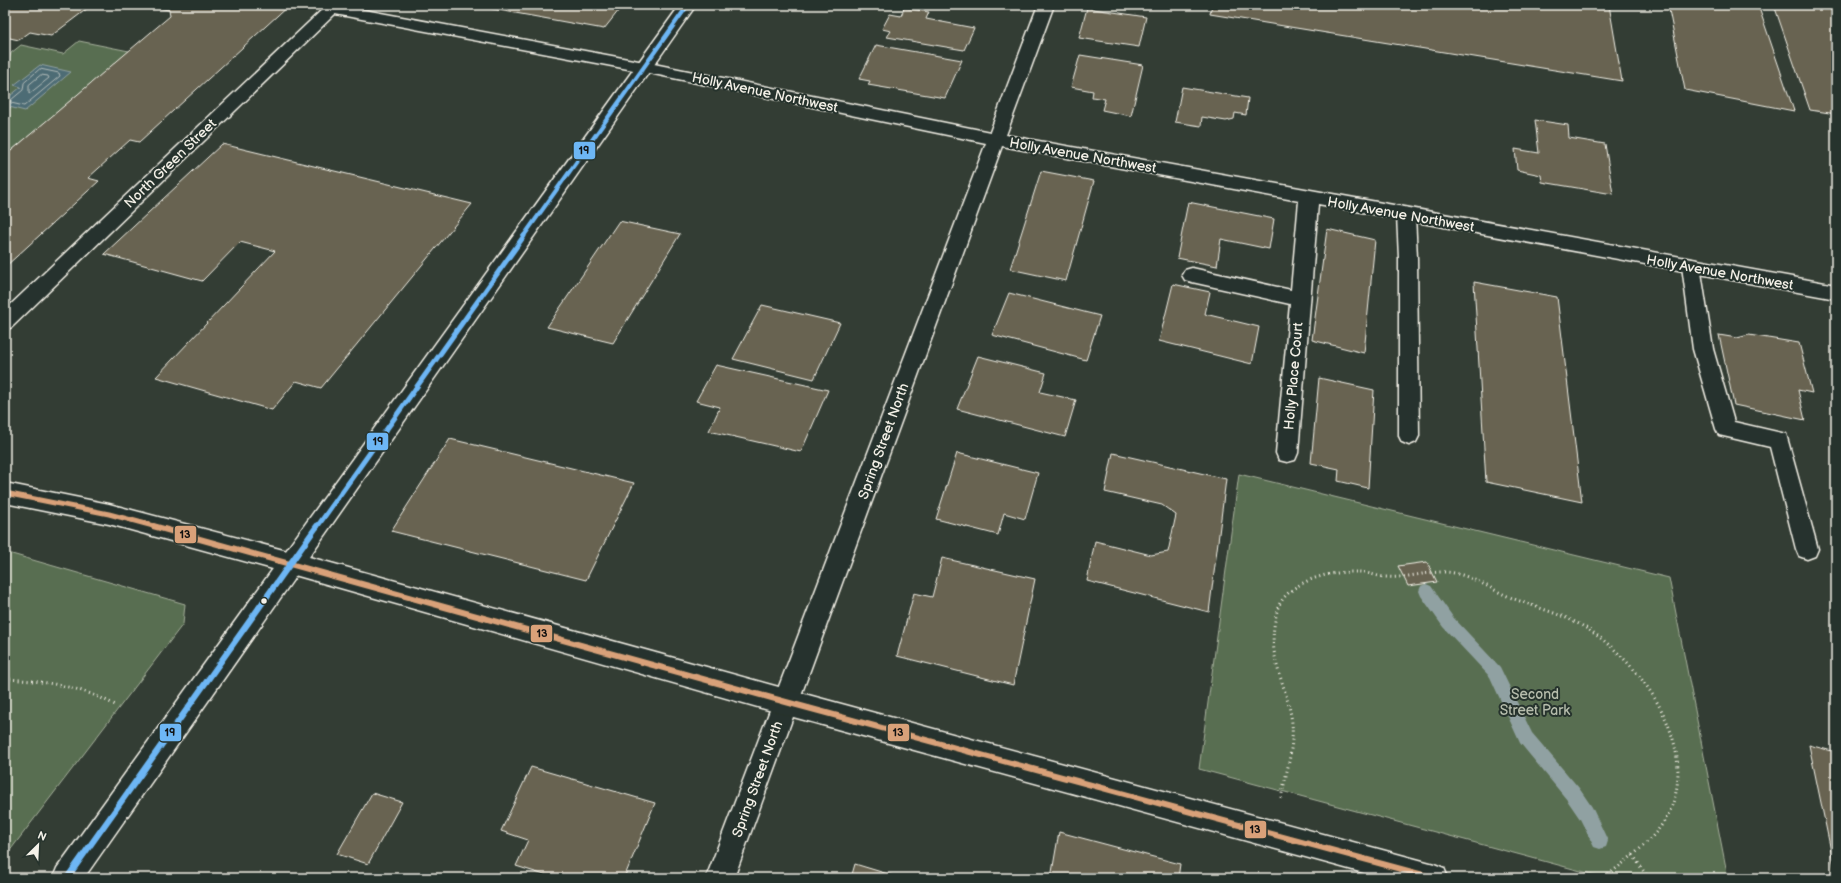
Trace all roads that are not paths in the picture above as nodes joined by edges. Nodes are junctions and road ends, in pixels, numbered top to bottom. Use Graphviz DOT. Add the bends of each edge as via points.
graph roads {
  1 [pos="688,5"];
  2 [pos="1046,5"];
  3 [pos="334,7"];
  4 [pos="644,67"];
  5 [pos="996,139"];
  6 [pos="1309,197"];
  7 [pos="1406,215"];
  8 [pos="1691,266"];
  9 [pos="1192,275"];
  10 [pos="1836,292"];
  11 [pos="1300,299"];
  12 [pos="5,322"];
  13 [pos="1409,436"];
  14 [pos="1287,453"];
  15 [pos="5,493"];
  16 [pos="1807,549"];
  17 [pos="291,563"];
  18 [pos="786,702"];
  19 [pos="67,878"];
  20 [pos="720,878"];
  21 [pos="1434,878"];
  1 -- 4 [label="street"];
  2 -- 5 [label="street, Spring Street North"];
  3 -- 4 [label="street, Holly Avenue Northwest"];
  3 -- 12 [label="street, North Green Street"];
  4 -- 5 [label="street, Holly Avenue Northwest"];
  4 -- 17 [label="street"];
  5 -- 6 [label="street, Holly Avenue Northwest"];
  5 -- 18 [label="street, Spring Street North"];
  6 -- 7 [label="street, Holly Avenue Northwest"];
  6 -- 11 [label="street, Holly Place Court"];
  7 -- 8 [label="street, Holly Avenue Northwest"];
  7 -- 13 [label="lane"];
  8 -- 10 [label="street, Holly Avenue Northwest"];
  8 -- 16 [label="lane" via="1703,349 1726,430 1779,440"];
  9 -- 11 [label="street"];
  11 -- 14 [label="street, Holly Place Court"];
  15 -- 17 [label="street" via="109,514"];
  17 -- 18 [label="street"];
  17 -- 19 [label="street"];
  18 -- 20 [label="street, Spring Street North"];
  18 -- 21 [label="street"];
}
